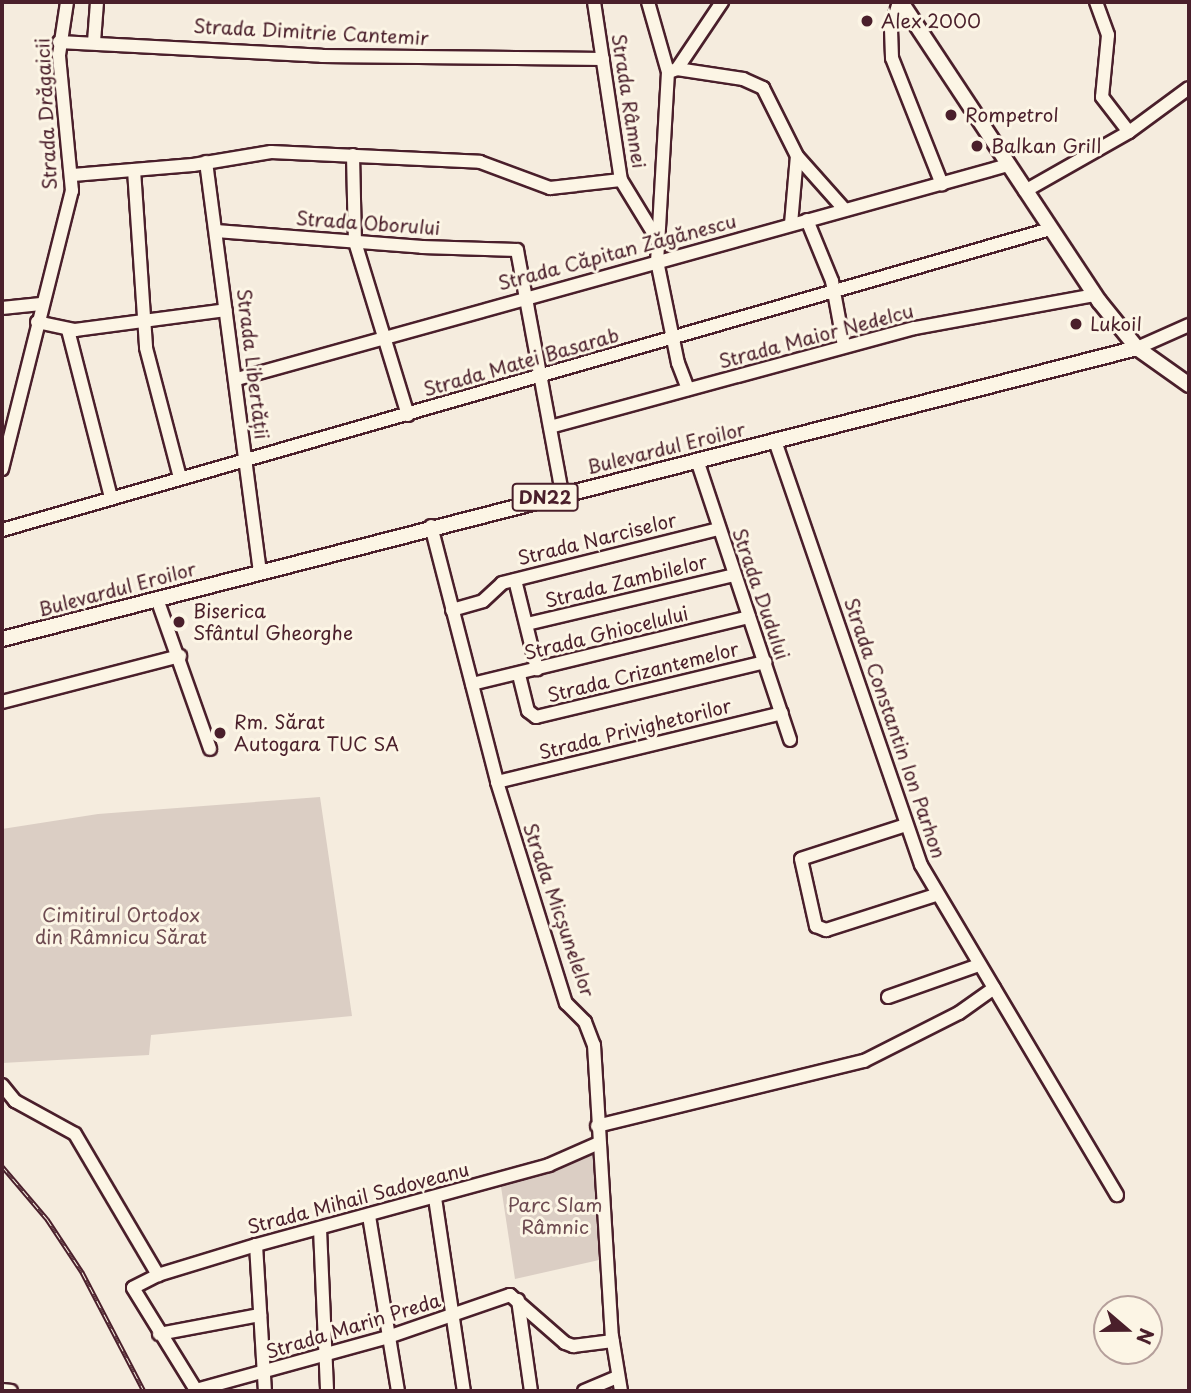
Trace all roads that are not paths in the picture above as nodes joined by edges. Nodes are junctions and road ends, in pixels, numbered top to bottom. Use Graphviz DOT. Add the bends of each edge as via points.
graph roads {
  1 [pos="67,2"];
  2 [pos="97,2"];
  3 [pos="594,2"];
  4 [pos="648,2"];
  5 [pos="722,2"];
  6 [pos="900,2"];
  7 [pos="1097,2"];
  8 [pos="59,42"];
  9 [pos="94,42"];
  10 [pos="603,59"];
  11 [pos="673,71"];
  12 [pos="1189,88"];
  13 [pos="1129,132"];
  14 [pos="353,155"];
  15 [pos="797,156"];
  16 [pos="206,162"];
  17 [pos="1007,165"];
  18 [pos="134,170"];
  19 [pos="73,175"];
  20 [pos="621,180"];
  21 [pos="942,184"];
  22 [pos="1025,191"];
  23 [pos="845,210"];
  24 [pos="807,220"];
  25 [pos="791,224"];
  26 [pos="1050,229"];
  27 [pos="216,231"];
  28 [pos="657,239"];
  29 [pos="355,242"];
  30 [pos="657,261"];
  31 [pos="834,290"];
  32 [pos="1095,295"];
  33 [pos="528,296"];
  34 [pos="41,304"];
  35 [pos="2,308"];
  36 [pos="226,310"];
  37 [pos="37,322"];
  38 [pos="148,323"];
  39 [pos="1189,325"];
  40 [pos="68,330"];
  41 [pos="386,338"];
  42 [pos="673,338"];
  43 [pos="844,346"];
  44 [pos="1137,348"];
  45 [pos="542,375"];
  46 [pos="237,379"];
  47 [pos="1189,385"];
  48 [pos="688,389"];
  49 [pos="408,415"];
  50 [pos="550,427"];
  51 [pos="775,441"];
  52 [pos="246,460"];
  53 [pos="696,460"];
  54 [pos="2,469"];
  55 [pos="180,478"];
  56 [pos="562,493"];
  57 [pos="111,497"];
  58 [pos="431,526"];
  59 [pos="718,529"];
  60 [pos="2,530"];
  61 [pos="260,571"];
  62 [pos="734,575"];
  63 [pos="515,580"];
  64 [pos="157,599"];
  65 [pos="452,610"];
  66 [pos="749,617"];
  67 [pos="527,624"];
  68 [pos="2,639"];
  69 [pos="180,656"];
  70 [pos="765,662"];
  71 [pos="537,669"];
  72 [pos="519,675"];
  73 [pos="472,684"];
  74 [pos="2,702"];
  75 [pos="782,713"];
  76 [pos="790,740"];
  77 [pos="210,749"];
  78 [pos="497,782"];
  79 [pos="905,825"];
  80 [pos="936,895"];
  81 [pos="979,965"];
  82 [pos="994,988"];
  83 [pos="888,997"];
  84 [pos="2,1085"];
  85 [pos="597,1126"];
  86 [pos="599,1143"];
  87 [pos="1116,1195"];
  88 [pos="435,1198"];
  89 [pos="369,1216"];
  90 [pos="320,1229"];
  91 [pos="256,1245"];
  92 [pos="158,1275"];
  93 [pos="518,1300"];
  94 [pos="260,1315"];
  95 [pos="453,1315"];
  96 [pos="159,1334"];
  97 [pos="388,1336"];
  98 [pos="612,1341"];
  99 [pos="326,1355"];
  100 [pos="264,1372"];
  101 [pos="617,1377"];
  102 [pos="2,1390"];
  103 [pos="196,1390"];
  104 [pos="11,1391"];
  105 [pos="265,1391"];
  106 [pos="327,1391"];
  107 [pos="396,1391"];
  108 [pos="464,1391"];
  109 [pos="531,1391"];
  110 [pos="584,1391"];
  111 [pos="621,1391"];
  1 -- 8 [label="street, Strada Drăgaicii"];
  2 -- 9 [label="street"];
  3 -- 10 [label="street, Strada Râmnei"];
  4 -- 11 [label="street"];
  5 -- 11 [label="street"];
  6 -- 17 [label="main road"];
  6 -- 21 [label="street" via="891,29 892,58"];
  7 -- 13 [label="street" via="1107,30 1102,97"];
  8 -- 9 [label="street, Strada Dimitrie Cantemir"];
  8 -- 19 [label="street, Strada Drăgaicii"];
  9 -- 10 [label="street, Strada Dimitrie Cantemir" via="322,56"];
  10 -- 20 [label="street, Strada Râmnei"];
  11 -- 15 [label="street" via="743,79 763,88"];
  11 -- 28 [label="street"];
  12 -- 13 [label="street"];
  13 -- 22 [label="street"];
  14 -- 16 [label="street" via="271,152"];
  14 -- 20 [label="street" via="481,162 550,188"];
  14 -- 29 [label="street"];
  15 -- 23 [label="street"];
  15 -- 25 [label="street"];
  16 -- 18 [label="street"];
  16 -- 27 [label="street, Strada Libertății"];
  17 -- 21 [label="street, Strada Căpitan Zăgănescu"];
  17 -- 22 [label="main road"];
  18 -- 19 [label="street"];
  18 -- 38 [label="street"];
  19 -- 34 [label="street, Strada Drăgaicii"];
  20 -- 28 [label="street, Strada Râmnei"];
  21 -- 23 [label="street, Strada Căpitan Zăgănescu"];
  22 -- 26 [label="main road"];
  23 -- 24 [label="street, Strada Căpitan Zăgănescu"];
  24 -- 25 [label="street, Strada Căpitan Zăgănescu"];
  24 -- 31 [label="street"];
  25 -- 30 [label="street, Strada Căpitan Zăgănescu"];
  26 -- 31 [label="street, Strada Matei Basarab"];
  26 -- 32 [label="main road"];
  27 -- 29 [label="street, Strada Oborului"];
  27 -- 36 [label="street, Strada Libertății"];
  28 -- 30 [label="street"];
  29 -- 33 [label="street, Strada Oborului" via="517,250"];
  29 -- 41 [label="street"];
  30 -- 33 [label="street, Strada Căpitan Zăgănescu"];
  30 -- 42 [label="street"];
  31 -- 42 [label="street, Strada Matei Basarab"];
  31 -- 43 [label="street"];
  32 -- 43 [label="street, Strada Maior Nedelcu"];
  32 -- 44 [label="main road"];
  33 -- 41 [label="street, Strada Căpitan Zăgănescu"];
  33 -- 45 [label="street"];
  34 -- 35 [label="street"];
  34 -- 37 [label="street, Strada Drăgaicii"];
  36 -- 38 [label="street"];
  36 -- 46 [label="street, Strada Libertății"];
  37 -- 40 [label="street"];
  37 -- 54 [label="street, Strada Drăgaicii"];
  38 -- 40 [label="street"];
  38 -- 55 [label="street" via="146,348"];
  39 -- 44 [label="street"];
  40 -- 57 [label="street"];
  41 -- 46 [label="street, Strada Căpitan Zăgănescu"];
  41 -- 49 [label="street"];
  42 -- 45 [label="street, Strada Matei Basarab"];
  42 -- 48 [label="street"];
  43 -- 48 [label="street, Strada Maior Nedelcu"];
  44 -- 47 [label="main road"];
  44 -- 51 [label="main road, Bulevardul Eroilor / DN22"];
  45 -- 49 [label="street, Strada Matei Basarab"];
  45 -- 50 [label="street"];
  46 -- 52 [label="street, Strada Libertății"];
  48 -- 50 [label="street, Strada Maior Nedelcu"];
  49 -- 52 [label="street, Strada Matei Basarab"];
  50 -- 56 [label="street"];
  51 -- 53 [label="main road, Bulevardul Eroilor / DN22"];
  51 -- 79 [label="street, Strada Constantin Ion Parhon"];
  52 -- 55 [label="street, Strada Matei Basarab"];
  52 -- 61 [label="street, Strada Libertății"];
  53 -- 56 [label="main road, Bulevardul Eroilor / DN22"];
  53 -- 59 [label="street, Strada Dudului"];
  55 -- 57 [label="street, Strada Matei Basarab"];
  56 -- 58 [label="main road, Bulevardul Eroilor / DN22"];
  57 -- 60 [label="street, Strada Matei Basarab"];
  58 -- 61 [label="main road, Bulevardul Eroilor / DN22"];
  58 -- 65 [label="street, Strada Micșunelelor"];
  59 -- 62 [label="street, Strada Dudului"];
  59 -- 63 [label="street, Strada Narciselor"];
  61 -- 64 [label="main road, Bulevardul Eroilor / DN22"];
  62 -- 66 [label="street, Strada Dudului"];
  62 -- 67 [label="street, Strada Zambilelor"];
  63 -- 65 [label="street, Strada Narciselor" via="502,583 483,601"];
  63 -- 67 [label="street"];
  64 -- 68 [label="main road, Bulevardul Eroilor / DN22"];
  64 -- 69 [label="street"];
  65 -- 73 [label="street, Strada Micșunelelor"];
  66 -- 70 [label="street, Strada Dudului"];
  66 -- 71 [label="street, Strada Ghiocelului"];
  67 -- 71 [label="street"];
  69 -- 74 [label="street"];
  69 -- 77 [label="street"];
  70 -- 72 [label="street, Strada Crizantemelor" via="536,717 528,711"];
  70 -- 75 [label="street, Strada Dudului"];
  71 -- 72 [label="street, Strada Ghiocelului"];
  72 -- 73 [label="street, Strada Ghiocelului"];
  73 -- 78 [label="street, Strada Micșunelelor"];
  75 -- 76 [label="street, Strada Dudului"];
  75 -- 78 [label="street, Strada Privighetorilor"];
  78 -- 85 [label="street, Strada Micșunelelor" via="566,1003 590,1030 596,1059"];
  79 -- 80 [label="street, Strada Constantin Ion Parhon"];
  79 -- 80 [label="street" via="801,859 816,926 826,930"];
  80 -- 81 [label="street, Strada Constantin Ion Parhon"];
  81 -- 82 [label="street, Strada Constantin Ion Parhon"];
  81 -- 83 [label="street"];
  82 -- 85 [label="street" via="959,1013 864,1061"];
  82 -- 87 [label="street, Strada Constantin Ion Parhon"];
  84 -- 92 [label="street" via="15,1101 75,1134"];
  85 -- 86 [label="street, Strada Micșunelelor"];
  86 -- 88 [label="street, Strada Mihail Sadoveanu" via="549,1166"];
  86 -- 98 [label="street, Strada Micșunelelor"];
  88 -- 89 [label="street, Strada Mihail Sadoveanu"];
  88 -- 95 [label="street"];
  89 -- 90 [label="street, Strada Mihail Sadoveanu"];
  89 -- 97 [label="street"];
  90 -- 91 [label="street, Strada Mihail Sadoveanu"];
  90 -- 99 [label="street"];
  91 -- 92 [label="street, Strada Mihail Sadoveanu"];
  91 -- 94 [label="street"];
  92 -- 96 [label="street, Strada Mihail Sadoveanu" via="136,1284 133,1294"];
  93 -- 95 [label="street, Strada Marin Preda" via="510,1295"];
  93 -- 98 [label="street" via="565,1343"];
  93 -- 109 [label="street"];
  94 -- 96 [label="street"];
  94 -- 100 [label="street"];
  95 -- 97 [label="street, Strada Marin Preda"];
  95 -- 108 [label="street"];
  96 -- 103 [label="street"];
  97 -- 99 [label="street, Strada Marin Preda"];
  97 -- 107 [label="street"];
  98 -- 101 [label="street, Strada Micșunelelor"];
  99 -- 100 [label="street, Strada Marin Preda"];
  99 -- 106 [label="street"];
  100 -- 103 [label="street, Strada Marin Preda"];
  100 -- 105 [label="street"];
  101 -- 110 [label="street"];
  101 -- 111 [label="street, Strada Micșunelelor"];
  102 -- 104 [label="street"];
}
